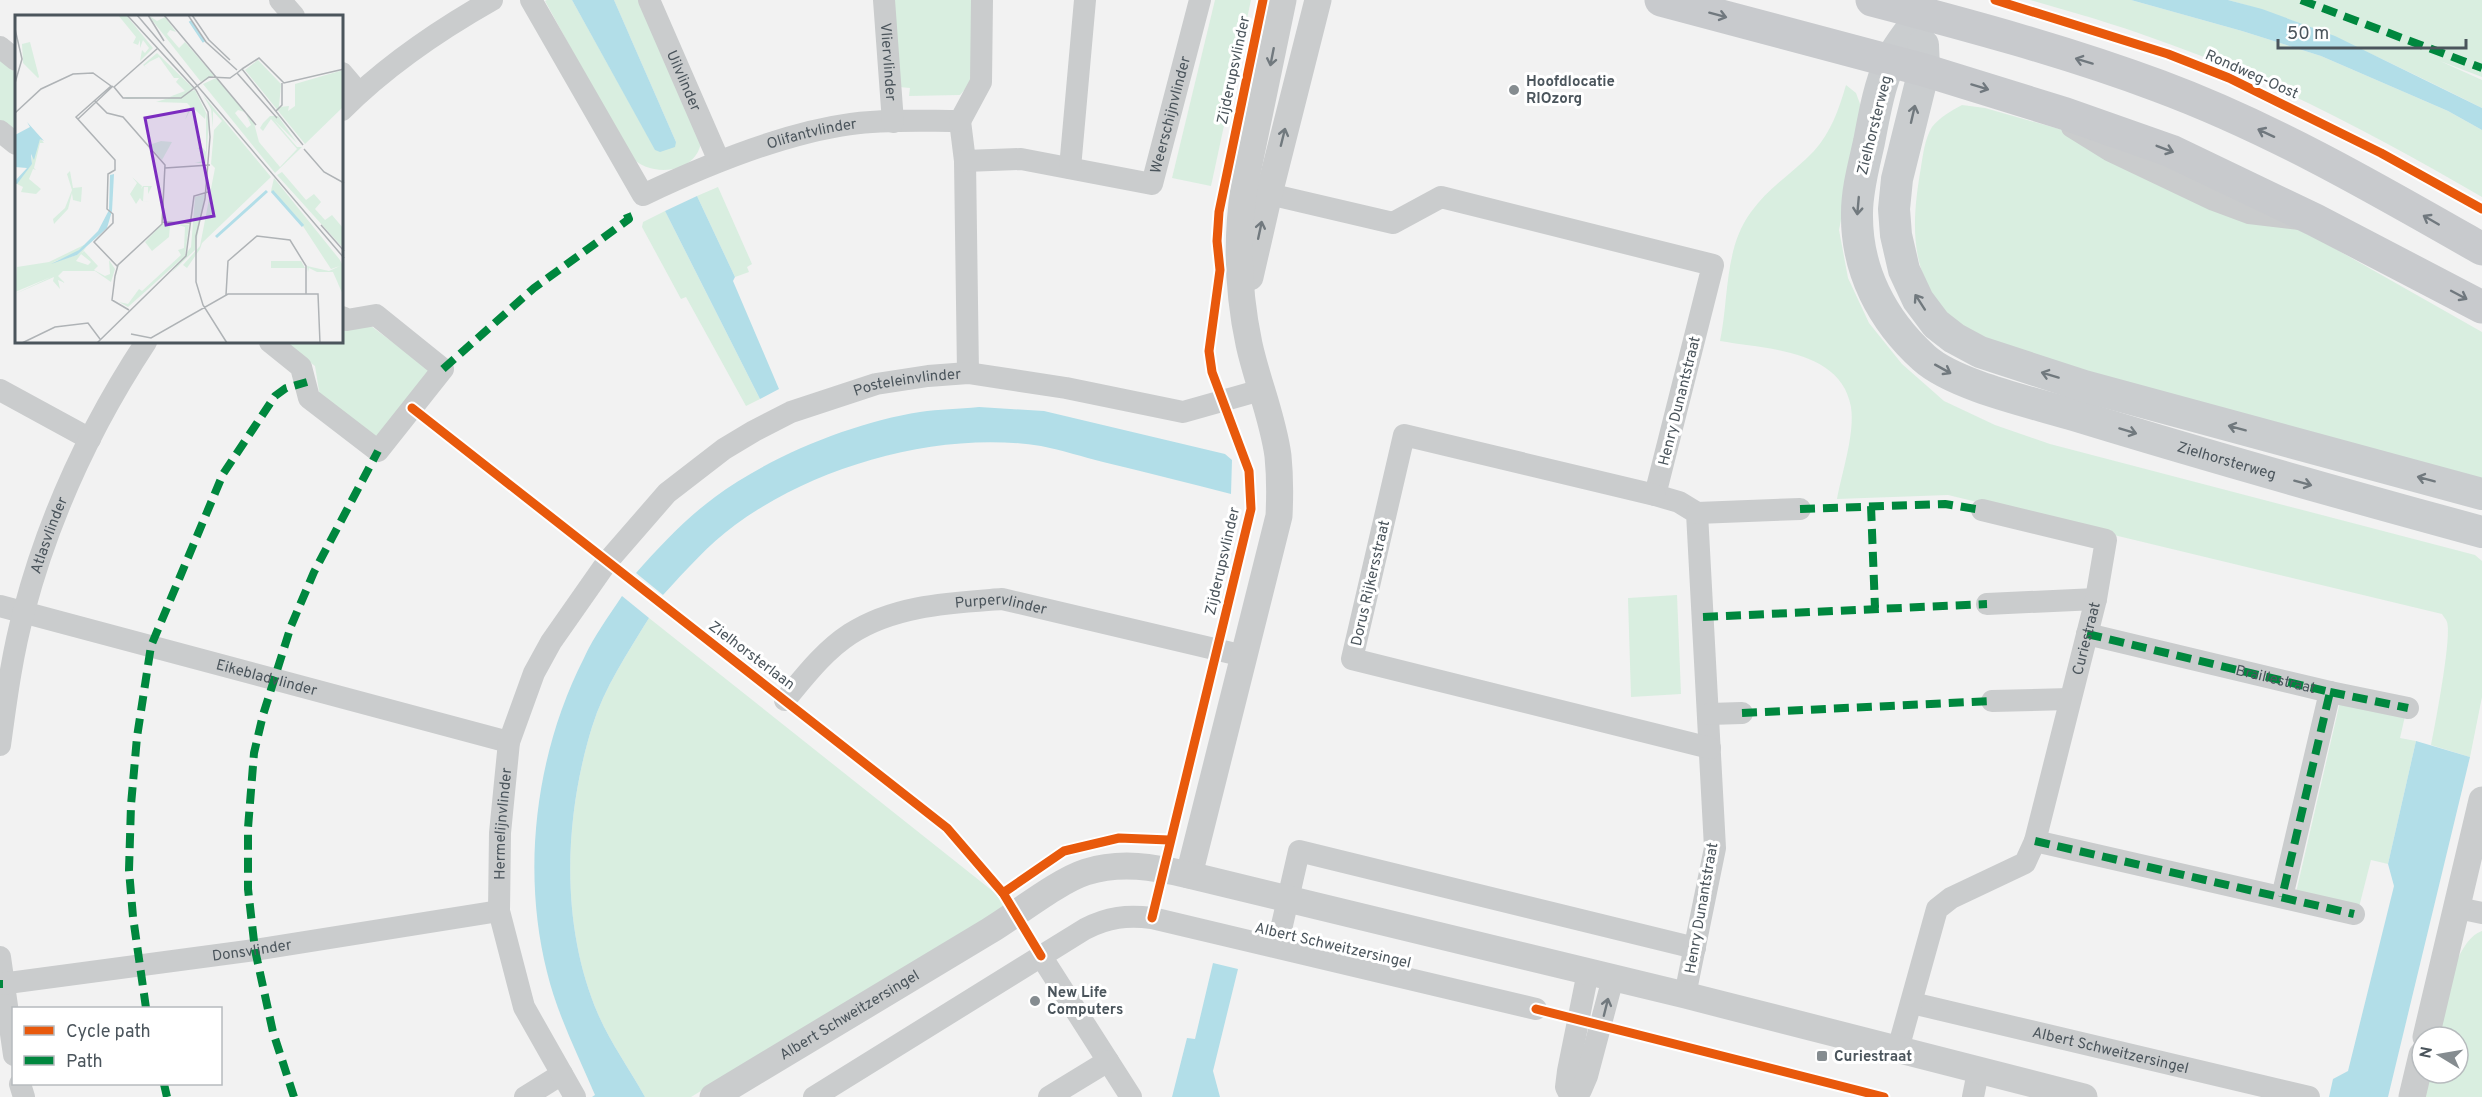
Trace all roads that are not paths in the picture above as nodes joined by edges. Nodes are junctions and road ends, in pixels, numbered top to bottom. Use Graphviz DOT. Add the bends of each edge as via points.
graph roads {
  1 [pos="280,0"];
  2 [pos="492,0"];
  3 [pos="531,0"];
  4 [pos="649,0"];
  5 [pos="884,0"];
  6 [pos="982,0"];
  7 [pos="1085,0"];
  8 [pos="1200,0"];
  9 [pos="1283,0"];
  10 [pos="1318,0"];
  11 [pos="1661,0"];
  12 [pos="1872,0"];
  13 [pos="1923,14"];
  14 [pos="293,15"];
  15 [pos="0,47"];
  16 [pos="15,59"];
  17 [pos="1890,62"];
  18 [pos="1924,70"];
  19 [pos="344,75"];
  20 [pos="359,93"];
  21 [pos="344,108"];
  22 [pos="960,121"];
  23 [pos="893,122"];
  24 [pos="0,131"];
  25 [pos="15,143"];
  26 [pos="719,161"];
  27 [pos="965,161"];
  28 [pos="1070,168"];
  29 [pos="1256,191"];
  30 [pos="2482,249"];
  31 [pos="2482,307"];
  32 [pos="344,317"];
  33 [pos="145,344"];
  34 [pos="272,344"];
  35 [pos="968,373"];
  36 [pos="0,390"];
  37 [pos="1262,390"];
  38 [pos="90,439"];
  39 [pos="2482,494"];
  40 [pos="1655,495"];
  41 [pos="1800,509"];
  42 [pos="1982,510"];
  43 [pos="1697,513"];
  44 [pos="2482,532"];
  45 [pos="607,562"];
  46 [pos="2096,599"];
  47 [pos="1988,604"];
  48 [pos="0,606"];
  49 [pos="23,613"];
  50 [pos="2087,634"];
  51 [pos="1244,656"];
  52 [pos="2330,692"];
  53 [pos="2070,699"];
  54 [pos="785,700"];
  55 [pos="1992,701"];
  56 [pos="2408,708"];
  57 [pos="1742,712"];
  58 [pos="1708,714"];
  59 [pos="509,742"];
  60 [pos="0,745"];
  61 [pos="1710,748"];
  62 [pos="2482,800"];
  63 [pos="2035,841"];
  64 [pos="1189,875"];
  65 [pos="2282,897"];
  66 [pos="1288,899"];
  67 [pos="2470,910"];
  68 [pos="499,911"];
  69 [pos="2354,914"];
  70 [pos="1277,947"];
  71 [pos="1695,948"];
  72 [pos="1041,956"];
  73 [pos="0,957"];
  74 [pos="1601,975"];
  75 [pos="1,984"];
  76 [pos="1685,995"];
  77 [pos="1912,1003"];
  78 [pos="1536,1009"];
  79 [pos="2430,1025"];
  80 [pos="12,1044"];
  81 [pos="1898,1049"];
  82 [pos="1108,1061"];
  83 [pos="562,1074"];
  84 [pos="1975,1084"];
  85 [pos="525,1097"];
  86 [pos="575,1097"];
  87 [pos="713,1097"];
  88 [pos="814,1097"];
  89 [pos="1049,1097"];
  90 [pos="1131,1097"];
  91 [pos="1572,1097"];
  92 [pos="2084,1097"];
  93 [pos="2309,1097"];
  1 -- 14 [label="street"];
  2 -- 20 [label="street" via="438,33"];
  3 -- 26 [label="street, Olifantvlinder" via="643,195"];
  4 -- 26 [label="street, Uilvlinder"];
  5 -- 23 [label="street, Vliervlinder"];
  6 -- 22 [label="street" via="981,82"];
  7 -- 28 [label="street"];
  8 -- 28 [label="street, Weerschijnvlinder" via="1152,184"];
  9 -- 29 [label="street, one-way"];
  29 -- 10 [label="street, one-way"];
  11 -- 17 [label="main road, one-way"];
  12 -- 13 [label="main road"];
  13 -- 17 [label="main road, Zielhorsterweg"];
  13 -- 18 [label="main road"];
  30 -- 13 [label="main road, one-way" via="2319,158 2212,108 2099,66"];
  15 -- 16 [label="street"];
  17 -- 18 [label="main road"];
  17 -- 44 [label="main road, Zielhorsterweg, one-way" via="1860,182 1859,243 1867,280 1879,304 1926,360 1963,381 2226,462"];
  18 -- 31 [label="main road, one-way" via="2171,151"];
  39 -- 18 [label="main road, one-way" via="2085,386 1980,352 1954,338 1936,324 1918,300 1904,270 1896,235 1897,179"];
  19 -- 20 [label="street"];
  20 -- 21 [label="street"];
  22 -- 23 [label="street, Olifantvlinder"];
  22 -- 27 [label="street"];
  23 -- 26 [label="street, Olifantvlinder" via="851,124 805,134"];
  24 -- 25 [label="street"];
  27 -- 28 [label="street, Weerschijnvlinder" via="1021,159"];
  27 -- 35 [label="street"];
  29 -- 37 [label="street" via="1244,307"];
  29 -- 40 [label="street, Henry Dunantstraat" via="1394,223 1442,197 1713,264"];
  32 -- 34 [label="street" via="376,315 443,369 378,451 309,398 301,367"];
  33 -- 38 [label="street, Atlasvlinder"];
  35 -- 37 [label="street, Posteleinvlinder" via="1183,412"];
  35 -- 45 [label="street, Posteleinvlinder" via="876,384 791,412 754,431 667,493"];
  36 -- 38 [label="street"];
  37 -- 51 [label="street" via="1277,454 1279,516"];
  38 -- 49 [label="street, Atlasvlinder" via="49,533"];
  40 -- 43 [label="street" via="1679,502"];
  40 -- 61 [label="street, Dorus Rijkersstraat" via="1404,435 1352,659"];
  41 -- 43 [label="street"];
  42 -- 46 [label="street, Curiestraat" via="2106,540"];
  43 -- 58 [label="street, Henry Dunantstraat"];
  45 -- 59 [label="street, Hermelijnvlinder" via="568,615 538,666"];
  46 -- 47 [label="street"];
  46 -- 50 [label="street, Curiestraat"];
  48 -- 49 [label="street, Eikebladvlinder"];
  49 -- 59 [label="street, Eikebladvlinder"];
  49 -- 60 [label="street, Atlasvlinder"];
  50 -- 52 [label="street, Braillestraat"];
  50 -- 53 [label="street, Curiestraat"];
  51 -- 54 [label="street, Purpervlinder" via="1002,599 965,602 928,606 871,621 817,662"];
  51 -- 64 [label="street"];
  52 -- 56 [label="street"];
  52 -- 65 [label="street, Braillestraat"];
  53 -- 55 [label="street"];
  53 -- 63 [label="street, Curiestraat"];
  57 -- 58 [label="street"];
  58 -- 61 [label="street, Henry Dunantstraat"];
  59 -- 68 [label="street, Hermelijnvlinder" via="500,833"];
  61 -- 71 [label="street, Henry Dunantstraat" via="1715,848"];
  62 -- 67 [label="street"];
  63 -- 65 [label="street"];
  63 -- 77 [label="street, Curiestraat" via="2025,863 1951,898 1937,909"];
  64 -- 66 [label="street, Albert Schweitzersingel"];
  64 -- 87 [label="street, Albert Schweitzersingel" via="1122,865 1072,877 1015,916"];
  65 -- 69 [label="street"];
  66 -- 70 [label="street, Albert Schweitzersingel"];
  66 -- 71 [label="street, Albert Schweitzersingel" via="1299,851"];
  66 -- 74 [label="street, Albert Schweitzersingel"];
  67 -- 79 [label="street"];
  68 -- 75 [label="street, Donsvlinder" via="255,950"];
  68 -- 83 [label="street, Hermelijnvlinder" via="524,1007"];
  70 -- 72 [label="street, Albert Schweitzersingel" via="1131,916 1101,921"];
  70 -- 78 [label="street, Albert Schweitzersingel"];
  71 -- 76 [label="street, Henry Dunantstraat"];
  72 -- 82 [label="street"];
  72 -- 88 [label="street, Albert Schweitzersingel"];
  73 -- 75 [label="street"];
  74 -- 76 [label="street, Albert Schweitzersingel"];
  74 -- 91 [label="street" via="1587,1076 1581,1090"];
  75 -- 80 [label="street"];
  76 -- 81 [label="street, Albert Schweitzersingel"];
  77 -- 81 [label="street, Curiestraat"];
  77 -- 93 [label="street, Albert Schweitzersingel"];
  81 -- 84 [label="street, Albert Schweitzersingel"];
  82 -- 89 [label="street"];
  82 -- 90 [label="street"];
  83 -- 85 [label="street"];
  83 -- 86 [label="street, Hermelijnvlinder"];
  84 -- 92 [label="street, Albert Schweitzersingel"];
}
